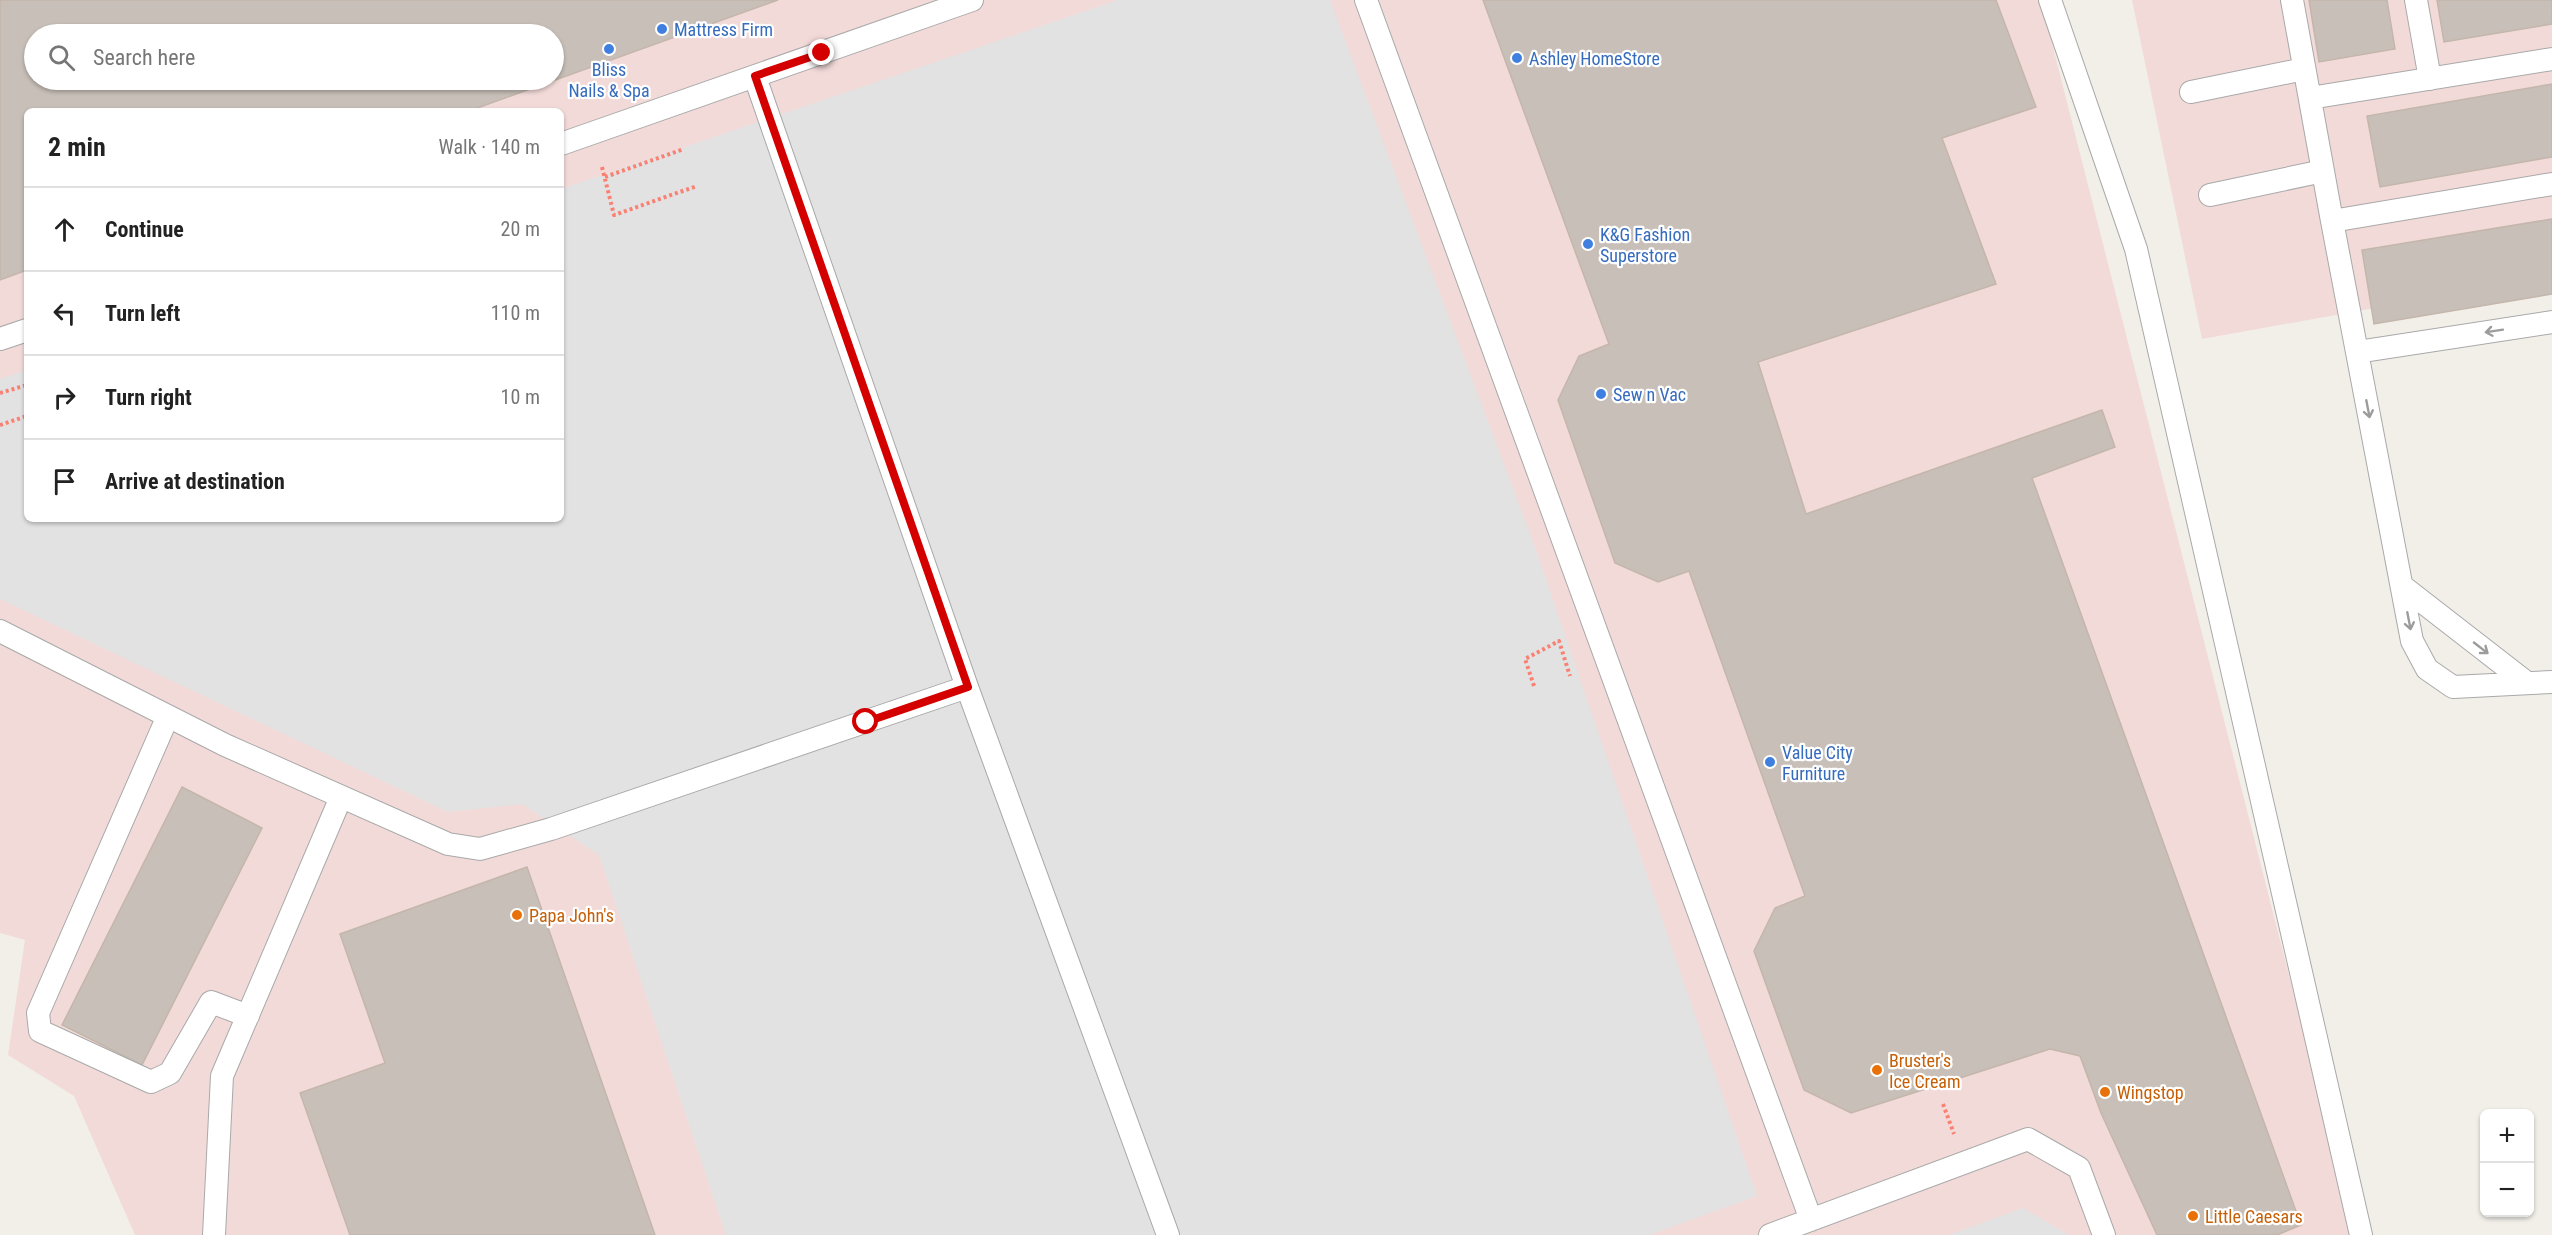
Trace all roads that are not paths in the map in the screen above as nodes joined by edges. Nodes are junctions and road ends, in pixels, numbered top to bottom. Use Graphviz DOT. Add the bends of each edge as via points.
graph roads {
  1 [pos="972,0"];
  2 [pos="1366,0"];
  3 [pos="2050,0"];
  4 [pos="2292,0"];
  5 [pos="2416,0"];
  6 [pos="2552,59"];
  7 [pos="2304,69"];
  8 [pos="755,76"];
  9 [pos="2430,79"];
  10 [pos="2191,92"];
  11 [pos="2310,98"];
  12 [pos="564,143"];
  13 [pos="2323,171"];
  14 [pos="2552,184"];
  15 [pos="2210,195"];
  16 [pos="2332,221"];
  17 [pos="2552,322"];
  18 [pos="24,331"];
  19 [pos="0,339"];
  20 [pos="2357,352"];
  21 [pos="2402,586"];
  22 [pos="0,631"];
  23 [pos="2552,682"];
  24 [pos="2527,683"];
  25 [pos="968,687"];
  26 [pos="168,716"];
  27 [pos="341,797"];
  28 [pos="248,1016"];
  29 [pos="1811,1220"];
  30 [pos="214,1235"];
  31 [pos="1168,1235"];
  32 [pos="1770,1235"];
  33 [pos="2104,1235"];
  34 [pos="2361,1235"];
  1 -- 8 [label="lane"];
  2 -- 29 [label="lane"];
  3 -- 34 [label="lane" via="2136,249"];
  4 -- 7 [label="lane"];
  5 -- 9 [label="lane"];
  6 -- 9 [label="lane"];
  7 -- 10 [label="lane"];
  7 -- 11 [label="lane"];
  8 -- 12 [label="lane"];
  8 -- 25 [label="lane"];
  9 -- 11 [label="lane"];
  11 -- 13 [label="lane"];
  13 -- 15 [label="lane"];
  13 -- 16 [label="lane"];
  14 -- 16 [label="lane"];
  16 -- 20 [label="lane"];
  17 -- 20 [label="lane, one-way"];
  18 -- 19 [label="lane"];
  20 -- 21 [label="lane, one-way"];
  21 -- 24 [label="lane, one-way"];
  21 -- 24 [label="lane, one-way" via="2412,641 2427,669 2453,687"];
  22 -- 26 [label="lane"];
  23 -- 24 [label="lane"];
  25 -- 27 [label="lane" via="572,823 480,849 448,844"];
  25 -- 31 [label="lane"];
  26 -- 27 [label="lane"];
  26 -- 28 [label="lane" via="38,1013 40,1031 151,1082 170,1074 211,1002"];
  27 -- 28 [label="lane"];
  28 -- 30 [label="lane" via="222,1076"];
  29 -- 32 [label="lane"];
  29 -- 33 [label="lane" via="2028,1139 2079,1168"];
}
